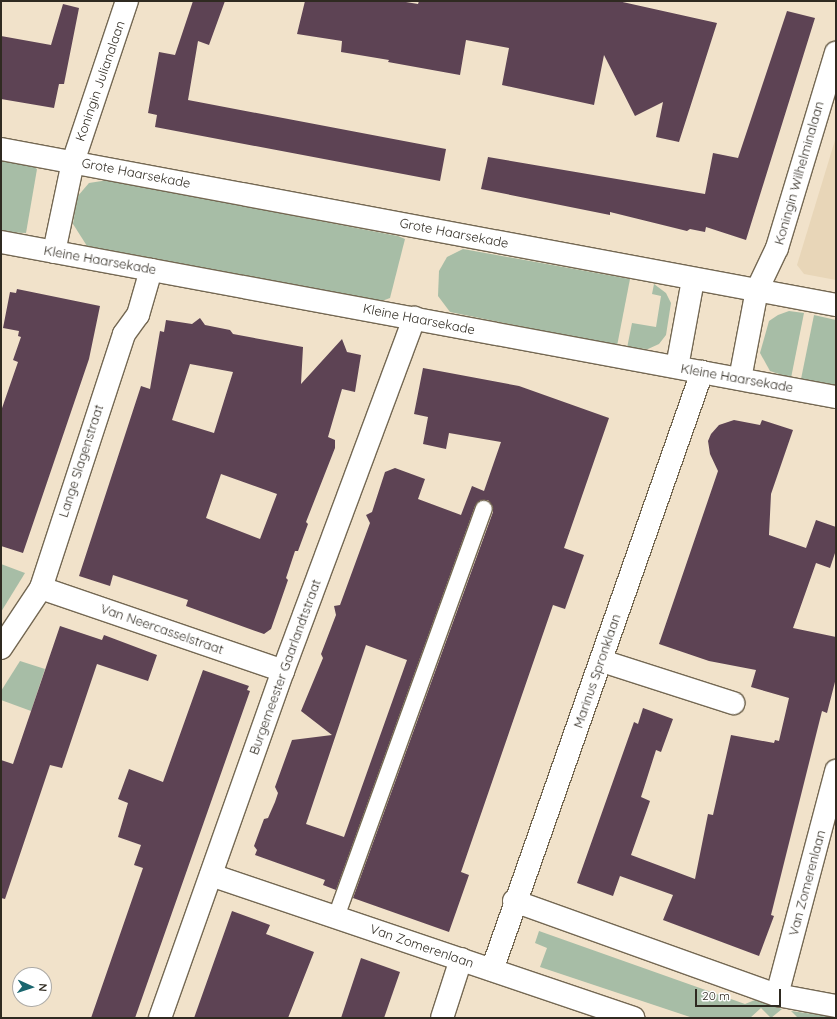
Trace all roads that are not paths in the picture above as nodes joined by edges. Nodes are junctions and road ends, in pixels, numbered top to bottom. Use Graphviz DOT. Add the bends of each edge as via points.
graph roads {
  1 [pos="127,1"];
  2 [pos="836,53"];
  3 [pos="1,149"];
  4 [pos="73,162"];
  5 [pos="1,242"];
  6 [pos="54,252"];
  7 [pos="151,270"];
  8 [pos="694,280"];
  9 [pos="757,290"];
  10 [pos="836,305"];
  11 [pos="414,318"];
  12 [pos="677,367"];
  13 [pos="702,372"];
  14 [pos="740,379"];
  15 [pos="836,397"];
  16 [pos="484,509"];
  17 [pos="41,588"];
  18 [pos="1,648"];
  19 [pos="602,661"];
  20 [pos="282,671"];
  21 [pos="732,703"];
  22 [pos="836,771"];
  23 [pos="211,875"];
  24 [pos="514,901"];
  25 [pos="336,917"];
  26 [pos="461,959"];
  27 [pos="492,970"];
  28 [pos="777,995"];
  29 [pos="836,1006"];
  30 [pos="160,1018"];
  31 [pos="442,1018"];
  32 [pos="632,1018"];
  1 -- 4 [label="street, Koningin Julianalaan"];
  2 -- 9 [label="street, Koningin Wilhelminalaan" via="777,248"];
  3 -- 4 [label="street, Grote Haarsekade"];
  4 -- 6 [label="street, Grote Haarsekade"];
  4 -- 8 [label="street, Grote Haarsekade"];
  5 -- 6 [label="street, Kleine Haarsekade"];
  6 -- 7 [label="street, Kleine Haarsekade"];
  7 -- 11 [label="street, Kleine Haarsekade"];
  7 -- 17 [label="street, Lange Slagenstraat" via="138,314 124,334"];
  8 -- 9 [label="street, Grote Haarsekade"];
  8 -- 12 [label="street"];
  9 -- 10 [label="street, Grote Haarsekade"];
  9 -- 14 [label="street, Koningin Wilhelminalaan"];
  11 -- 12 [label="street, Kleine Haarsekade"];
  11 -- 20 [label="street, Burgemeester Gaarlandtstraat"];
  12 -- 13 [label="street, Kleine Haarsekade"];
  13 -- 14 [label="street, Kleine Haarsekade"];
  13 -- 19 [label="street, Marinus Spronklaan"];
  14 -- 15 [label="street, Kleine Haarsekade"];
  16 -- 25 [label="lane"];
  17 -- 18 [label="street, Lange Slagenstraat"];
  17 -- 20 [label="street, Van Neercasselstraat"];
  19 -- 21 [label="street"];
  19 -- 24 [label="street, Marinus Spronklaan"];
  20 -- 23 [label="street, Burgemeester Gaarlandtstraat"];
  22 -- 28 [label="street, Van Zomerenlaan"];
  23 -- 25 [label="street, Van Zomerenlaan"];
  23 -- 30 [label="street, Burgemeester Gaarlandtstraat"];
  24 -- 27 [label="street, Marinus Spronklaan"];
  24 -- 28 [label="street"];
  25 -- 26 [label="street, Van Zomerenlaan"];
  26 -- 27 [label="street, Van Zomerenlaan"];
  26 -- 31 [label="street"];
  27 -- 32 [label="street, Van Zomerenlaan"];
  28 -- 29 [label="street"];
}
